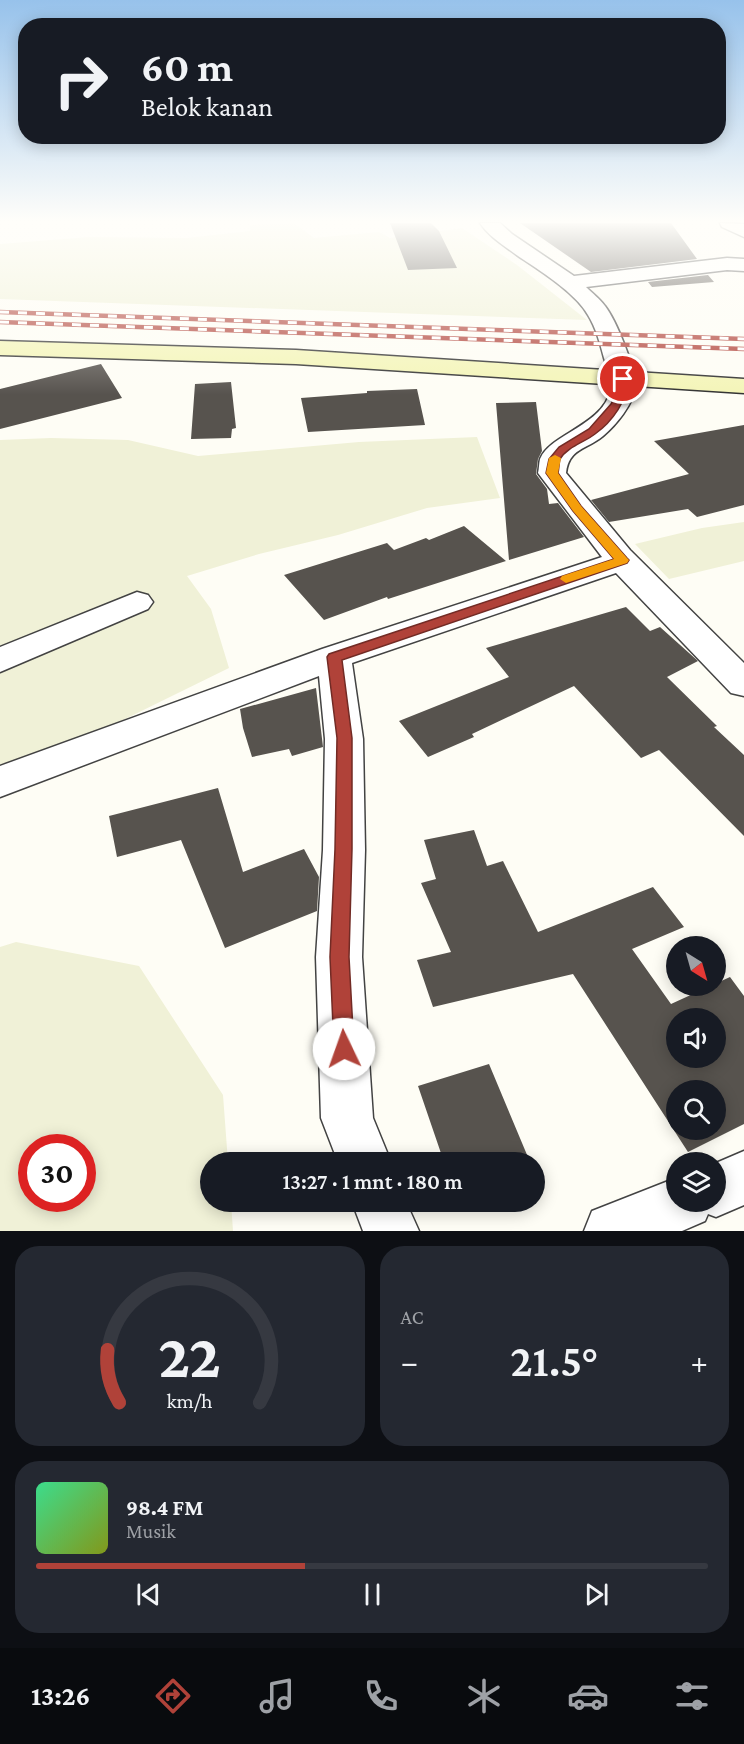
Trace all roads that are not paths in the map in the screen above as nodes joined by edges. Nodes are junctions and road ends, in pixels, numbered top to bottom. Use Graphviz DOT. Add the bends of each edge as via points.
graph roads {
  1 [pos="565,280"];
  2 [pos="590,280"];
  3 [pos="569,283"];
  4 [pos="0,348"];
  5 [pos="623,379"];
  6 [pos="742,388"];
  7 [pos="623,560"];
  8 [pos="137,602"];
  9 [pos="334,657"];
  10 [pos="0,660"];
  11 [pos="744,684"];
  12 [pos="0,782"];
  13 [pos="360,1152"];
  14 [pos="744,1178"];
  15 [pos="726,1186"];
  16 [pos="666,1210"];
  17 [pos="383,1212"];
  18 [pos="391,1231"];
  19 [pos="612,1231"];
  1 -- 3 [label="street"];
  2 -- 3 [label="street"];
  3 -- 5 [label="street" via="597,310"];
  4 -- 5 [label="street" via="296,357"];
  5 -- 6 [label="street"];
  5 -- 7 [label="street" via="616,405 593,431 563,449 555,459 552,473"];
  7 -- 9 [label="street"];
  7 -- 11 [label="street"];
  8 -- 10 [label="street"];
  9 -- 12 [label="street"];
  9 -- 13 [label="street" via="344,738 339,957 347,1118"];
  14 -- 15 [label="street"];
  16 -- 19 [label="street"];
  17 -- 18 [label="street"];
}
